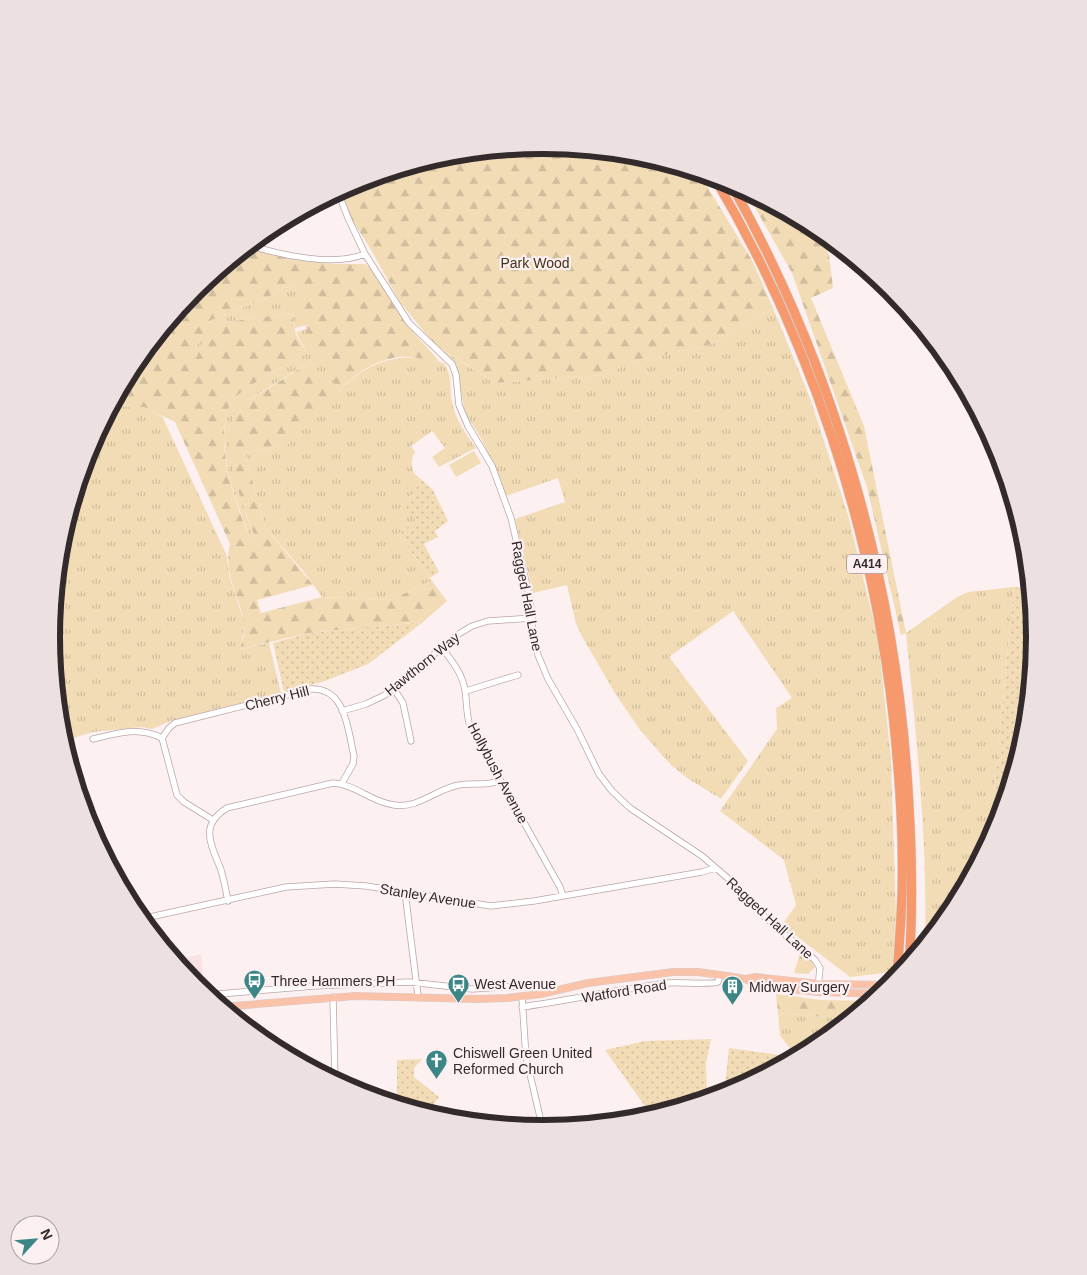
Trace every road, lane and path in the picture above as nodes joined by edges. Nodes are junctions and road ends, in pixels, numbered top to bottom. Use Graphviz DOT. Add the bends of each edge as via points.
graph roads {
  1 [pos="720,188"];
  2 [pos="736,194"];
  3 [pos="341,199"];
  4 [pos="258,248"];
  5 [pos="365,254"];
  6 [pos="532,618"];
  7 [pos="442,648"];
  8 [pos="518,675"];
  9 [pos="394,689"];
  10 [pos="466,691"];
  11 [pos="342,711"];
  12 [pos="162,738"];
  13 [pos="94,739"];
  14 [pos="411,741"];
  15 [pos="500,780"];
  16 [pos="342,783"];
  17 [pos="213,820"];
  18 [pos="716,868"];
  19 [pos="406,892"];
  20 [pos="563,896"];
  21 [pos="228,901"];
  22 [pos="150,918"];
  23 [pos="908,954"];
  24 [pos="898,965"];
  25 [pos="720,975"];
  26 [pos="746,979"];
  27 [pos="417,983"];
  28 [pos="818,984"];
  29 [pos="879,985"];
  30 [pos="818,992"];
  31 [pos="218,994"];
  32 [pos="541,994"];
  33 [pos="869,994"];
  34 [pos="418,996"];
  35 [pos="522,996"];
  36 [pos="333,997"];
  37 [pos="231,1006"];
  38 [pos="522,1007"];
  39 [pos="335,1073"];
  40 [pos="541,1121"];
  1 -- 24 [label="highway, A414" via="765,270 815,390 835,446 864,553 881,631 893,715 901,821 902,914"];
  2 -- 23 [label="highway, A414" via="804,333 849,460 870,536 889,628 906,753 912,854"];
  3 -- 5 [label="street, Ragged Hall Lane"];
  4 -- 5 [label="street" via="280,255 318,259 356,258"];
  5 -- 6 [label="street, Ragged Hall Lane" via="409,322 452,364 459,404 492,466 511,518"];
  6 -- 7 [label="street, Hawthorn Way" via="479,623 465,629"];
  6 -- 18 [label="street, Ragged Hall Lane" via="535,645 548,679 604,782 640,816"];
  7 -- 9 [label="street, Hawthorn Way"];
  7 -- 10 [label="street, Hollybush Avenue" via="462,676"];
  8 -- 10 [label="street"];
  9 -- 11 [label="street, Hawthorn Way" via="376,700"];
  9 -- 14 [label="street" via="403,702"];
  10 -- 15 [label="street, Hollybush Avenue" via="470,726"];
  11 -- 12 [label="street, Cherry Hill" via="334,696 320,689 311,689 176,723"];
  11 -- 16 [label="street, Cherry Hill" via="354,760"];
  12 -- 13 [label="street" via="148,732 132,731"];
  12 -- 17 [label="street" via="177,794"];
  15 -- 16 [label="street" via="450,787 401,806 375,800"];
  15 -- 20 [label="street, Hollybush Avenue"];
  16 -- 17 [label="street" via="327,783 232,806"];
  17 -- 21 [label="street" via="210,844"];
  18 -- 20 [label="street, Stanley Avenue"];
  18 -- 28 [label="street, Ragged Hall Lane" via="759,912 816,960 820,968"];
  19 -- 20 [label="street, Stanley Avenue" via="491,906"];
  19 -- 21 [label="street, Stanley Avenue" via="358,885 309,884"];
  19 -- 27 [label="street"];
  21 -- 22 [label="street, Stanley Avenue"];
  25 -- 26 [label="main road, Watford Road"];
  25 -- 32 [label="main road, Watford Road" via="674,972 588,983"];
  25 -- 38 [label="street, Watford Road" via="714,984 655,985"];
  26 -- 28 [label="main road, Watford Road" via="756,977"];
  26 -- 30 [label="main road, Watford Road" via="756,985"];
  27 -- 31 [label="street" via="314,986"];
  27 -- 32 [label="street" via="472,989 537,986"];
  27 -- 34 [label="street"];
  28 -- 29 [label="main road, Watford Road"];
  28 -- 30 [label="street, Ragged Hall Lane"];
  30 -- 33 [label="main road, Watford Road"];
  32 -- 35 [label="main road, Watford Road"];
  34 -- 35 [label="main road, Watford Road" via="478,999"];
  34 -- 36 [label="main road, Watford Road"];
  35 -- 38 [label="street"];
  36 -- 37 [label="main road, Watford Road"];
  36 -- 39 [label="street"];
  38 -- 40 [label="street" via="526,1057"];
}
